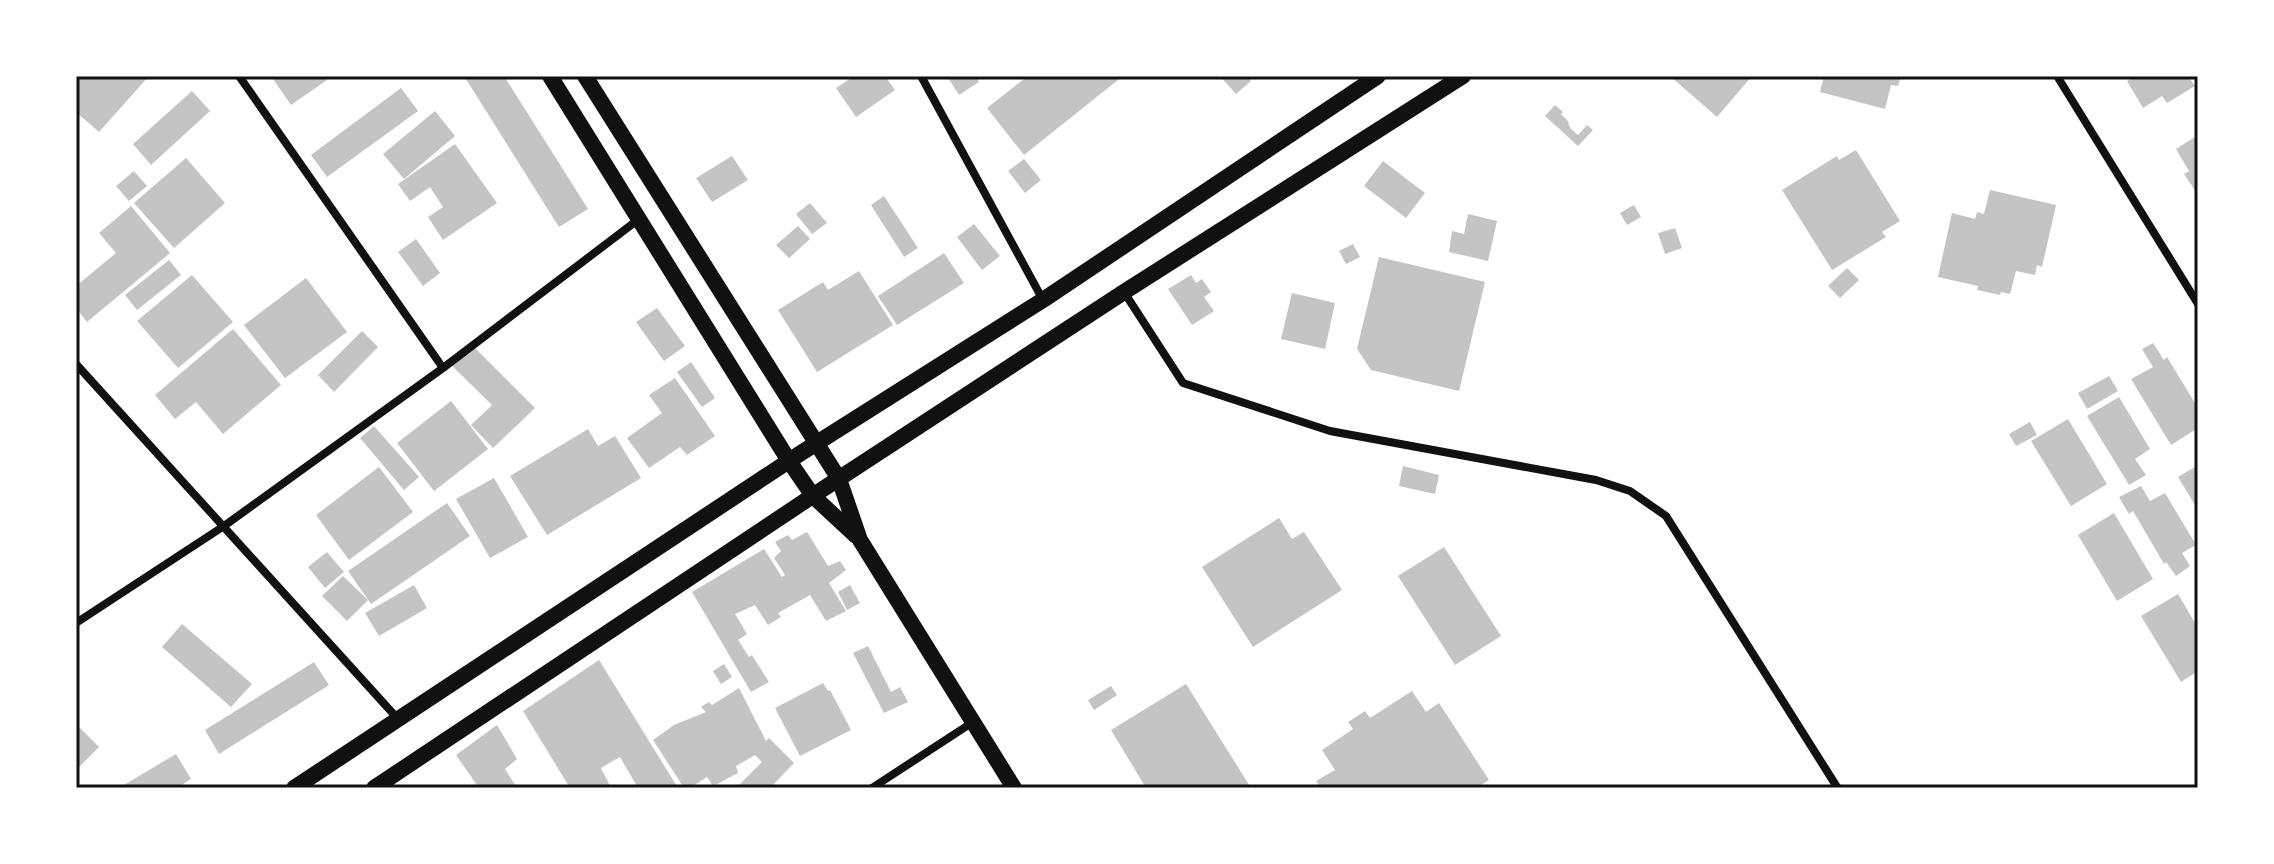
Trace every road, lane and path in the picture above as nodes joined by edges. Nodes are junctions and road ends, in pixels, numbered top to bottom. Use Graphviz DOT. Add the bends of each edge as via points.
graph roads {
  1 [pos="239,76"];
  2 [pos="550,76"];
  3 [pos="585,76"];
  4 [pos="921,76"];
  5 [pos="1378,76"];
  6 [pos="1463,76"];
  7 [pos="2057,76"];
  8 [pos="639,219"];
  9 [pos="1124,292"];
  10 [pos="1043,300"];
  11 [pos="2198,304"];
  12 [pos="76,364"];
  13 [pos="443,368"];
  14 [pos="817,443"];
  15 [pos="789,461"];
  16 [pos="839,479"];
  17 [pos="813,496"];
  18 [pos="224,526"];
  19 [pos="860,540"];
  20 [pos="76,623"];
  21 [pos="398,720"];
  22 [pos="973,722"];
  23 [pos="1837,787"];
  24 [pos="294,788"];
  25 [pos="374,788"];
  26 [pos="872,788"];
  27 [pos="1014,788"];
  1 -- 13 [label="street"];
  2 -- 8 [label="main road"];
  3 -- 14 [label="main road"];
  4 -- 10 [label="street"];
  5 -- 10 [label="main road"];
  6 -- 9 [label="main road"];
  7 -- 11 [label="street"];
  8 -- 13 [label="street"];
  8 -- 15 [label="main road"];
  9 -- 16 [label="main road"];
  9 -- 23 [label="street" via="1183,383 1330,431 1596,480 1630,491 1666,516"];
  10 -- 14 [label="main road"];
  12 -- 18 [label="street"];
  13 -- 18 [label="street"];
  14 -- 15 [label="main road"];
  14 -- 16 [label="main road"];
  15 -- 17 [label="main road"];
  15 -- 21 [label="main road"];
  16 -- 17 [label="main road"];
  16 -- 19 [label="main road"];
  17 -- 19 [label="main road"];
  17 -- 25 [label="main road"];
  18 -- 20 [label="street"];
  18 -- 21 [label="street"];
  19 -- 22 [label="main road"];
  21 -- 24 [label="main road"];
  22 -- 26 [label="street"];
  22 -- 27 [label="main road"];
}
